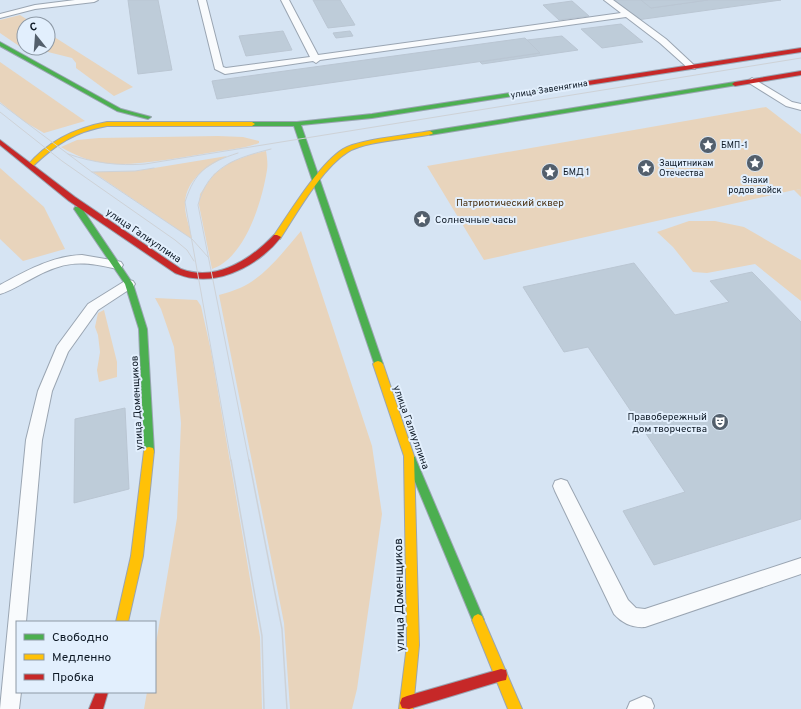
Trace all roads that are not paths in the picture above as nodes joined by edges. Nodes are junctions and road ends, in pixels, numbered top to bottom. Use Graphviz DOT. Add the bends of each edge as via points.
graph roads {
  1 [pos="94,0"];
  2 [pos="202,0"];
  3 [pos="285,0"];
  4 [pos="608,0"];
  5 [pos="627,15"];
  6 [pos="0,16"];
  7 [pos="0,44"];
  8 [pos="801,50"];
  9 [pos="316,60"];
  10 [pos="692,67"];
  11 [pos="801,73"];
  12 [pos="752,81"];
  13 [pos="801,107"];
  14 [pos="186,123"];
  15 [pos="297,124"];
  16 [pos="0,142"];
  17 [pos="30,166"];
  18 [pos="317,181"];
  19 [pos="72,199"];
  20 [pos="116,265"];
  21 [pos="129,284"];
  22 [pos="0,290"];
  23 [pos="409,456"];
  24 [pos="561,486"];
  25 [pos="801,566"];
  26 [pos="17,621"];
  27 [pos="122,621"];
  28 [pos="16,638"];
  29 [pos="501,675"];
  30 [pos="102,693"];
  31 [pos="406,706"];
  32 [pos="10,709"];
  33 [pos="96,709"];
  34 [pos="515,709"];
  1 -- 6 [label="lane" via="35,7"];
  2 -- 9 [label="lane" via="220,70"];
  3 -- 9 [label="lane"];
  4 -- 5 [label="lane"];
  5 -- 9 [label="lane"];
  5 -- 10 [label="lane"];
  7 -- 14 [label="main road" via="119,110"];
  8 -- 10 [label="main road, улица Завенягина"];
  10 -- 15 [label="main road, улица Завенягина" via="372,116"];
  11 -- 12 [label="main road"];
  12 -- 13 [label="lane" via="789,104"];
  12 -- 18 [label="main road" via="399,138 347,149 330,163"];
  14 -- 15 [label="main road"];
  14 -- 17 [label="main road" via="88,126 67,134 50,145"];
  15 -- 18 [label="main road, улица Галиуллина"];
  16 -- 17 [label="main road, улица Галиуллина"];
  17 -- 19 [label="main road, улица Галиуллина"];
  18 -- 19 [label="main road, улица Галиуллина" via="270,246 250,262 198,277 178,271"];
  18 -- 23 [label="main road, улица Галиуллина"];
  19 -- 20 [label="main road, улица Доменщиков"];
  20 -- 21 [label="main road, улица Доменщиков"];
  20 -- 22 [label="lane" via="95,260 66,261 40,269"];
  21 -- 26 [label="lane" via="93,307 62,350 45,391 34,440"];
  21 -- 27 [label="main road, улица Доменщиков" via="143,330 150,446 137,556"];
  23 -- 29 [label="main road, улица Галиуллина"];
  23 -- 31 [label="main road, улица Доменщиков" via="413,645"];
  24 -- 25 [label="lane" via="621,607 632,617 645,618"];
  28 -- 32 [label="lane"];
  29 -- 31 [label="main road"];
  29 -- 34 [label="main road, улица Галиуллина"];
  30 -- 33 [label="main road"];
}
